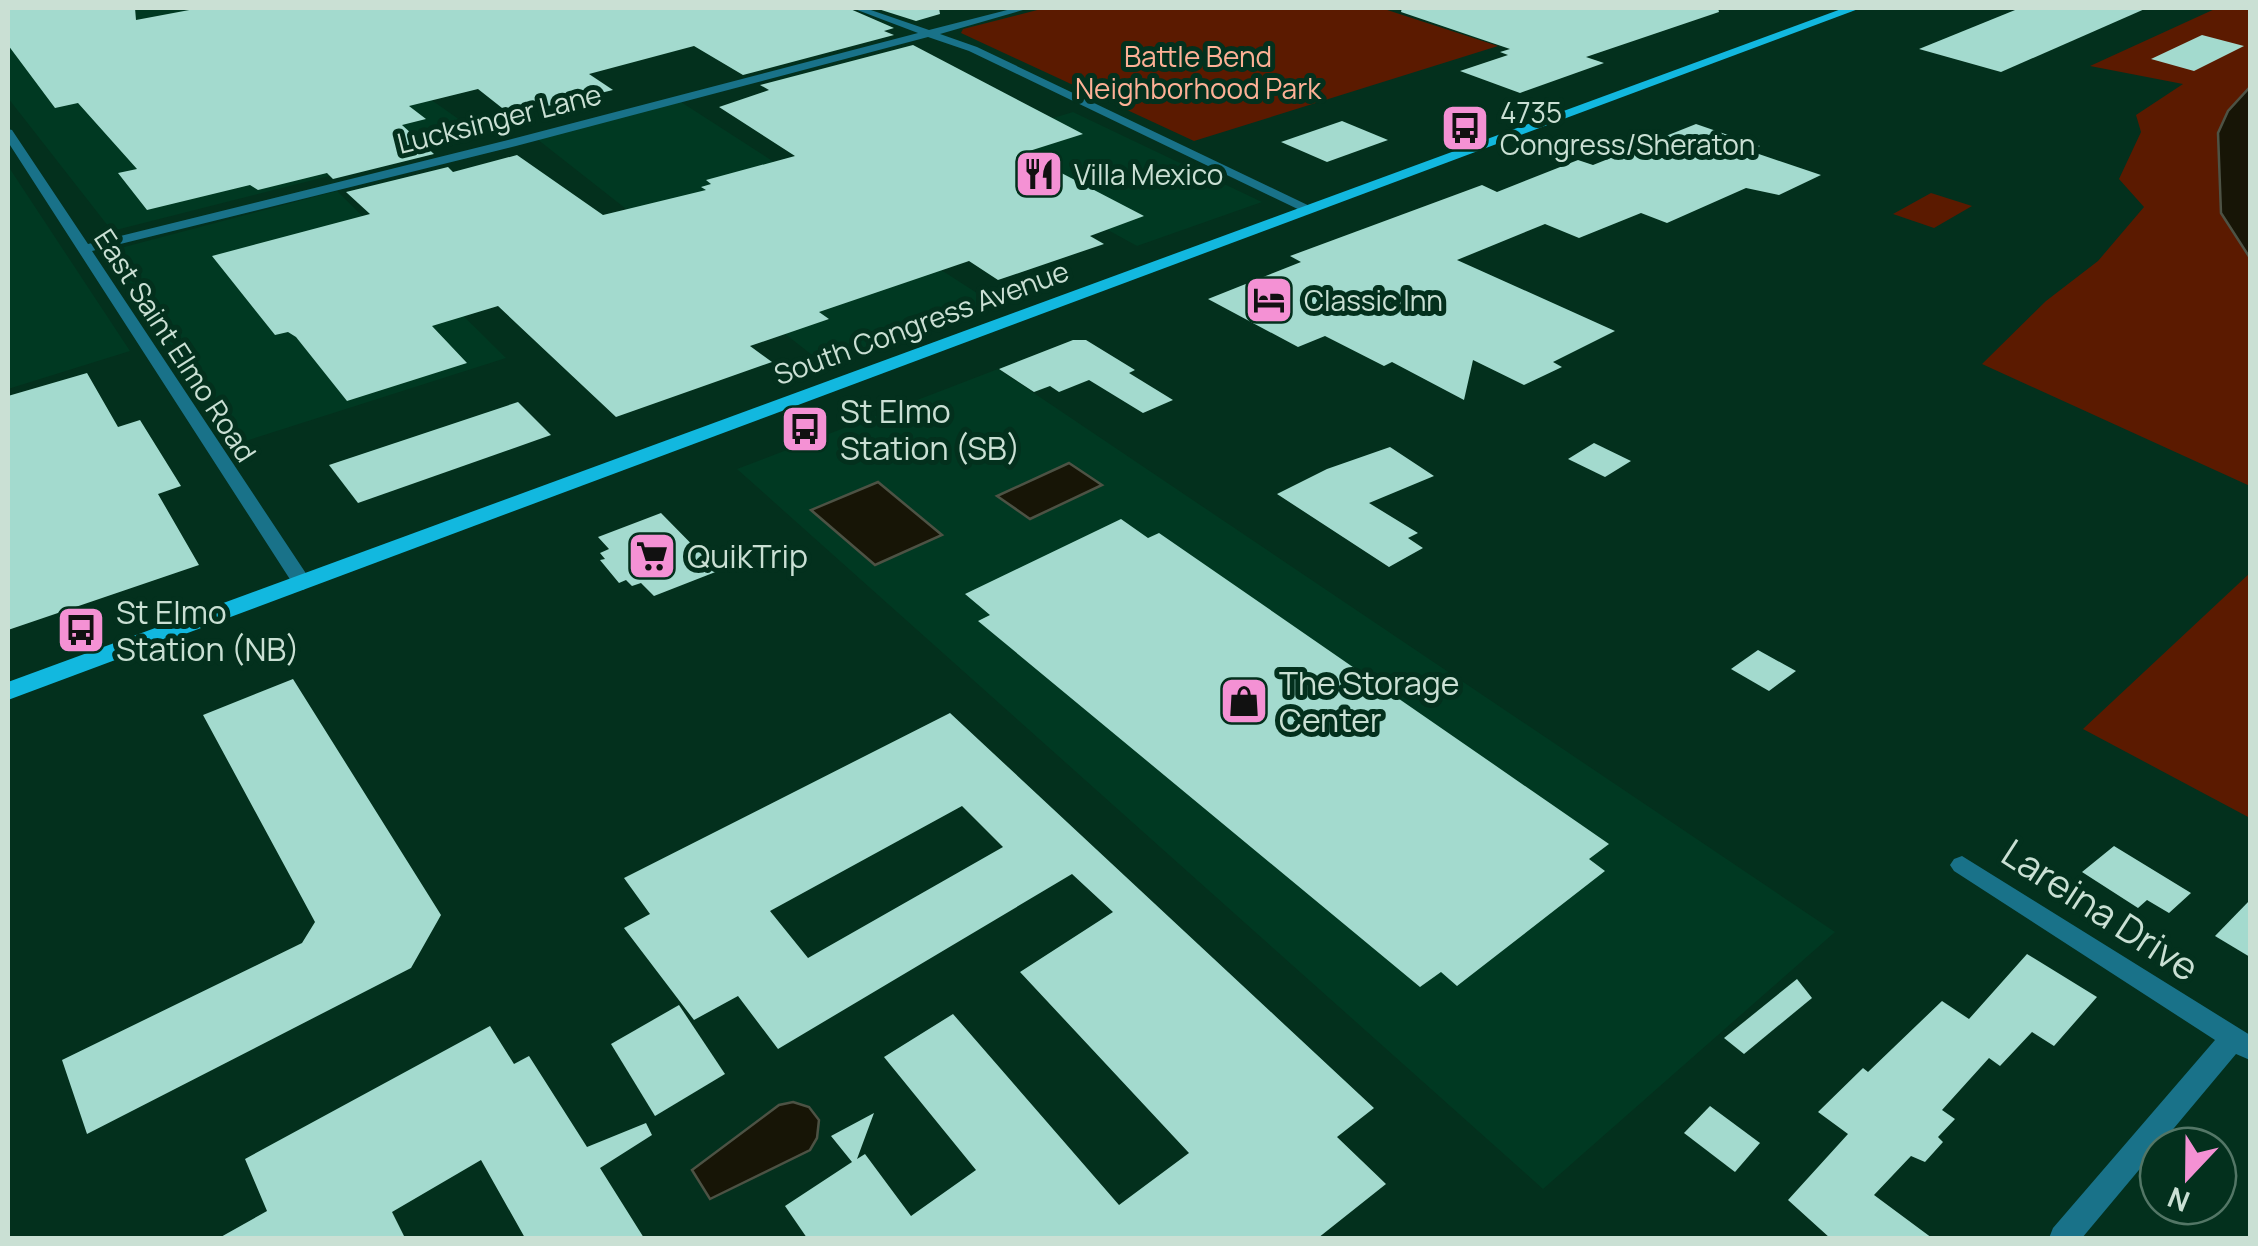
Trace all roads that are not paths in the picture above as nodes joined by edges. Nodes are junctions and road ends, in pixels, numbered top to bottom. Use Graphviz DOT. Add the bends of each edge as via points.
graph roads {
  1 [pos="857,8"];
  2 [pos="1025,8"];
  3 [pos="1854,8"];
  4 [pos="926,33"];
  5 [pos="8,133"];
  6 [pos="1310,210"];
  7 [pos="84,249"];
  8 [pos="303,584"];
  9 [pos="8,692"];
  10 [pos="1962,865"];
  11 [pos="2242,1044"];
  12 [pos="2064,1238"];
  1 -- 4 [label="street"];
  2 -- 4 [label="street, Lucksinger Lane"];
  3 -- 6 [label="main road, South Congress Avenue"];
  4 -- 6 [label="street" via="973,49"];
  4 -- 7 [label="street, Lucksinger Lane"];
  5 -- 7 [label="street, East Saint Elmo Road"];
  6 -- 8 [label="main road, South Congress Avenue"];
  7 -- 8 [label="street, East Saint Elmo Road"];
  8 -- 9 [label="main road, South Congress Avenue"];
  10 -- 11 [label="street, Lareina Drive"];
  11 -- 12 [label="street"];
}
